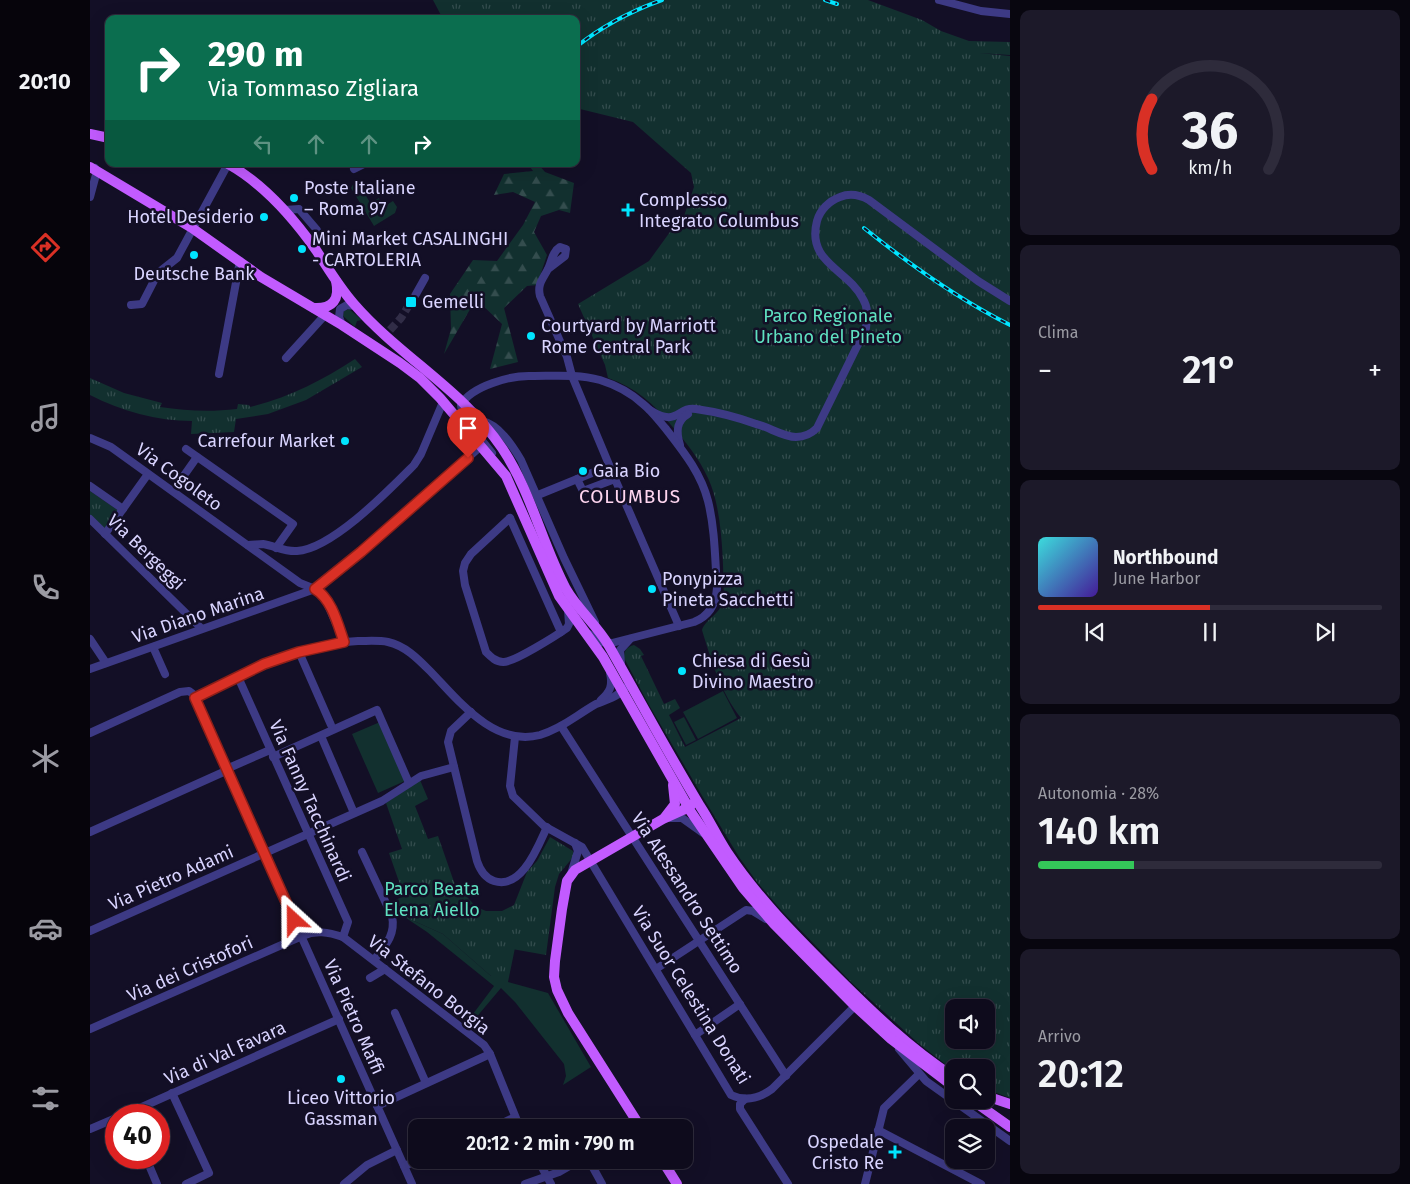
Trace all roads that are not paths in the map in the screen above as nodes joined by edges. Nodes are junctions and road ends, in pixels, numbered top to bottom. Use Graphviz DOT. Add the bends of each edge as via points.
graph roads {
  1 [pos="939,0"];
  2 [pos="1010,14"];
  3 [pos="90,134"];
  4 [pos="105,137"];
  5 [pos="92,167"];
  6 [pos="226,167"];
  7 [pos="232,167"];
  8 [pos="358,167"];
  9 [pos="354,169"];
  10 [pos="90,197"];
  11 [pos="192,228"];
  12 [pos="240,261"];
  13 [pos="548,269"];
  14 [pos="425,278"];
  15 [pos="336,280"];
  16 [pos="416,294"];
  17 [pos="1010,301"];
  18 [pos="131,305"];
  19 [pos="355,306"];
  20 [pos="314,308"];
  21 [pos="325,315"];
  22 [pos="342,325"];
  23 [pos="286,358"];
  24 [pos="219,374"];
  25 [pos="572,376"];
  26 [pos="443,402"];
  27 [pos="463,402"];
  28 [pos="698,409"];
  29 [pos="650,410"];
  30 [pos="482,421"];
  31 [pos="90,438"];
  32 [pos="480,447"];
  33 [pos="186,449"];
  34 [pos="683,451"];
  35 [pos="197,457"];
  36 [pos="610,466"];
  37 [pos="148,474"];
  38 [pos="506,476"];
  39 [pos="577,479"];
  40 [pos="615,479"];
  41 [pos="90,486"];
  42 [pos="173,491"];
  43 [pos="538,495"];
  44 [pos="123,509"];
  45 [pos="510,518"];
  46 [pos="90,519"];
  47 [pos="527,526"];
  48 [pos="105,534"];
  49 [pos="248,545"];
  50 [pos="276,548"];
  51 [pos="315,589"];
  52 [pos="568,610"];
  53 [pos="679,626"];
  54 [pos="202,628"];
  55 [pos="581,628"];
  56 [pos="561,632"];
  57 [pos="631,638"];
  58 [pos="90,639"];
  59 [pos="606,640"];
  60 [pos="344,642"];
  61 [pos="153,647"];
  62 [pos="299,652"];
  63 [pos="106,663"];
  64 [pos="607,663"];
  65 [pos="622,668"];
  66 [pos="90,669"];
  67 [pos="165,674"];
  68 [pos="238,677"];
  69 [pos="628,679"];
  70 [pos="623,691"];
  71 [pos="195,698"];
  72 [pos="595,705"];
  73 [pos="471,712"];
  74 [pos="332,725"];
  75 [pos="561,726"];
  76 [pos="90,733"];
  77 [pos="321,736"];
  78 [pos="515,737"];
  79 [pos="272,753"];
  80 [pos="454,767"];
  81 [pos="230,769"];
  82 [pos="672,780"];
  83 [pos="409,783"];
  84 [pos="694,796"];
  85 [pos="688,807"];
  86 [pos="354,813"];
  87 [pos="663,819"];
  88 [pos="547,827"];
  89 [pos="90,832"];
  90 [pos="308,833"];
  91 [pos="705,834"];
  92 [pos="633,836"];
  93 [pos="575,843"];
  94 [pos="362,852"];
  95 [pos="265,853"];
  96 [pos="591,860"];
  97 [pos="571,874"];
  98 [pos="743,888"];
  99 [pos="746,910"];
  100 [pos="774,924"];
  101 [pos="90,931"];
  102 [pos="302,936"];
  103 [pos="343,937"];
  104 [pos="700,941"];
  105 [pos="374,960"];
  106 [pos="384,968"];
  107 [pos="656,969"];
  108 [pos="370,978"];
  109 [pos="740,1004"];
  110 [pos="855,1006"];
  111 [pos="395,1013"];
  112 [pos="339,1019"];
  113 [pos="90,1029"];
  114 [pos="694,1035"];
  115 [pos="892,1039"];
  116 [pos="490,1054"];
  117 [pos="945,1070"];
  118 [pos="919,1074"];
  119 [pos="786,1076"];
  120 [pos="945,1080"];
  121 [pos="426,1083"];
  122 [pos="172,1093"];
  123 [pos="745,1099"];
  124 [pos="995,1099"];
  125 [pos="149,1104"];
  126 [pos="1010,1104"];
  127 [pos="377,1106"];
  128 [pos="985,1109"];
  129 [pos="515,1117"];
  130 [pos="511,1119"];
  131 [pos="635,1119"];
  132 [pos="105,1123"];
  133 [pos="1010,1127"];
  134 [pos="90,1129"];
  135 [pos="878,1130"];
  136 [pos="1010,1141"];
  137 [pos="397,1150"];
  138 [pos="408,1164"];
  139 [pos="404,1166"];
  140 [pos="151,1169"];
  141 [pos="543,1169"];
  142 [pos="668,1169"];
  143 [pos="546,1175"];
  144 [pos="158,1184"];
  145 [pos="186,1184"];
  146 [pos="344,1184"];
  147 [pos="412,1184"];
  148 [pos="525,1184"];
  149 [pos="551,1184"];
  150 [pos="602,1184"];
  151 [pos="677,1184"];
  152 [pos="788,1184"];
  153 [pos="865,1184"];
  154 [pos="981,1184"];
  1 -- 2 [label="street" via="980,12"];
  3 -- 4 [label="main road"];
  5 -- 10 [label="street"];
  5 -- 11 [label="main road"];
  6 -- 11 [label="street"];
  7 -- 15 [label="main road" via="285,210"];
  8 -- 9 [label="street"];
  11 -- 12 [label="main road"];
  11 -- 18 [label="street" via="177,258 158,272 142,304"];
  12 -- 20 [label="main road"];
  12 -- 24 [label="street"];
  13 -- 25 [label="street" via="541,280 540,294"];
  14 -- 16 [label="street"];
  15 -- 19 [label="main road"];
  15 -- 20 [label="main road" via="338,293 332,304"];
  17 -- 28 [label="street" via="862,196 850,194 839,197 825,206 814,233 826,260 855,288 868,312 866,328 819,425 809,434 792,437"];
  19 -- 22 [label="street" via="340,309"];
  19 -- 27 [label="main road" via="392,343"];
  20 -- 21 [label="main road"];
  21 -- 22 [label="main road"];
  21 -- 23 [label="street"];
  22 -- 26 [label="main road" via="410,370"];
  25 -- 27 [label="street" via="509,377 473,393"];
  25 -- 29 [label="street" via="617,387"];
  25 -- 36 [label="street"];
  26 -- 32 [label="main road"];
  26 -- 50 [label="street" via="416,463 362,513 316,546 295,552"];
  27 -- 30 [label="main road"];
  27 -- 38 [label="street" via="462,415 484,441"];
  28 -- 29 [label="street" via="669,417"];
  28 -- 34 [label="street" via="685,415 678,426"];
  29 -- 34 [label="street"];
  30 -- 43 [label="street" via="492,425 512,446"];
  30 -- 59 [label="main road" via="513,467 569,592"];
  31 -- 37 [label="street, Via Cogoleto" via="111,447"];
  32 -- 38 [label="main road"];
  32 -- 51 [label="street, Via Diano Marina"];
  33 -- 35 [label="street"];
  34 -- 53 [label="street" via="697,472 708,501 717,588 714,603 707,613 698,620"];
  35 -- 42 [label="street"];
  35 -- 50 [label="street" via="293,524"];
  36 -- 39 [label="street"];
  36 -- 40 [label="street"];
  37 -- 42 [label="street, Via Cogoleto"];
  37 -- 44 [label="street"];
  38 -- 47 [label="main road"];
  39 -- 40 [label="street" via="583,491"];
  39 -- 43 [label="street"];
  40 -- 53 [label="street"];
  41 -- 44 [label="street"];
  42 -- 49 [label="street, Via Cogoleto"];
  43 -- 59 [label="street" via="571,572"];
  44 -- 48 [label="street"];
  45 -- 47 [label="street" via="519,518"];
  45 -- 56 [label="street"];
  45 -- 56 [label="street" via="471,554 463,571 464,585 485,650 494,659 507,662"];
  46 -- 48 [label="street, Via Bergeggi"];
  47 -- 52 [label="main road"];
  48 -- 54 [label="street, Via Bergeggi"];
  49 -- 50 [label="street" via="263,544"];
  49 -- 51 [label="street, Via Cogoleto" via="300,583"];
  51 -- 54 [label="street, Via Diano Marina"];
  51 -- 60 [label="street, Via Cogoleto" via="327,601"];
  52 -- 55 [label="main road"];
  52 -- 56 [label="street" via="569,626"];
  53 -- 57 [label="street"];
  54 -- 61 [label="street, Via Diano Marina"];
  55 -- 59 [label="street" via="600,642"];
  55 -- 64 [label="main road"];
  57 -- 59 [label="street"];
  57 -- 65 [label="street" via="620,650"];
  58 -- 63 [label="street"];
  59 -- 65 [label="main road"];
  60 -- 62 [label="street"];
  60 -- 73 [label="street" via="394,644 422,664"];
  61 -- 63 [label="street, Via Diano Marina"];
  61 -- 67 [label="street"];
  62 -- 68 [label="street"];
  62 -- 74 [label="street"];
  63 -- 66 [label="street, Via Diano Marina"];
  64 -- 70 [label="main road"];
  64 -- 72 [label="street" via="611,686"];
  65 -- 69 [label="main road"];
  68 -- 71 [label="street"];
  68 -- 79 [label="street, Via Fanny Tacchinardi"];
  69 -- 70 [label="street"];
  69 -- 84 [label="main road"];
  70 -- 72 [label="street"];
  70 -- 82 [label="main road"];
  71 -- 76 [label="street" via="189,691 180,692"];
  71 -- 81 [label="street, Via Pietro Maffi"];
  72 -- 75 [label="street"];
  73 -- 78 [label="street" via="496,730"];
  73 -- 80 [label="street" via="448,737"];
  75 -- 78 [label="street" via="540,735"];
  75 -- 92 [label="street, Via Alessandro Settimo"];
  77 -- 79 [label="street"];
  77 -- 83 [label="street" via="377,710"];
  77 -- 86 [label="street"];
  78 -- 88 [label="street, Via Suor Celestina Donati" via="510,786 513,796"];
  79 -- 81 [label="street"];
  79 -- 90 [label="street, Via Fanny Tacchinardi"];
  80 -- 83 [label="street, Via Pietro Adami" via="424,775"];
  80 -- 88 [label="street" via="477,861 488,878 498,882 520,874"];
  81 -- 89 [label="street"];
  81 -- 95 [label="street, Via Pietro Maffi"];
  82 -- 85 [label="main road"];
  82 -- 87 [label="main road" via="675,804"];
  83 -- 86 [label="street, Via Pietro Adami" via="385,799"];
  84 -- 85 [label="main road"];
  84 -- 117 [label="main road" via="728,854 776,914 859,999"];
  85 -- 87 [label="main road"];
  85 -- 91 [label="main road"];
  86 -- 90 [label="street, Via Pietro Adami"];
  87 -- 91 [label="street" via="682,818"];
  87 -- 92 [label="main road"];
  88 -- 93 [label="street, Via Suor Celestina Donati"];
  90 -- 95 [label="street, Via Pietro Adami"];
  90 -- 103 [label="street, Via Fanny Tacchinardi" via="348,922"];
  91 -- 98 [label="main road"];
  92 -- 96 [label="main road"];
  92 -- 104 [label="street, Via Alessandro Settimo"];
  93 -- 96 [label="street, Via Suor Celestina Donati"];
  93 -- 97 [label="street" via="578,853"];
  94 -- 105 [label="street" via="394,926 391,938"];
  95 -- 101 [label="street, Via Pietro Adami"];
  95 -- 102 [label="street, Via Pietro Maffi"];
  96 -- 97 [label="main road"];
  96 -- 107 [label="street, Via Suor Celestina Donati"];
  97 -- 131 [label="main road" via="566,885 558,934 554,977 557,990 568,1013"];
  98 -- 99 [label="street"];
  98 -- 100 [label="main road"];
  99 -- 100 [label="street"];
  99 -- 104 [label="street"];
  100 -- 110 [label="main road"];
  102 -- 103 [label="street, Via Stefano Borgia" via="325,932"];
  102 -- 112 [label="street, Via Pietro Maffi"];
  102 -- 113 [label="street, Via dei Cristofori"];
  103 -- 105 [label="street, Via Stefano Borgia"];
  104 -- 107 [label="street"];
  104 -- 109 [label="street, Via Alessandro Settimo"];
  105 -- 106 [label="street, Via Stefano Borgia"];
  106 -- 108 [label="street"];
  106 -- 116 [label="street, Via Stefano Borgia" via="481,1043"];
  107 -- 114 [label="street, Via Suor Celestina Donati"];
  109 -- 114 [label="street"];
  109 -- 119 [label="street, Via Alessandro Settimo"];
  110 -- 115 [label="main road"];
  110 -- 119 [label="street"];
  111 -- 121 [label="street"];
  112 -- 122 [label="street, Via di Val Favara"];
  112 -- 127 [label="street, Via Pietro Maffi"];
  114 -- 123 [label="street, Via Suor Celestina Donati" via="731,1094"];
  115 -- 118 [label="street"];
  115 -- 120 [label="main road"];
  116 -- 121 [label="street"];
  116 -- 129 [label="street, Via Stefano Borgia"];
  118 -- 135 [label="street" via="884,1108"];
  118 -- 136 [label="street"];
  119 -- 123 [label="street" via="766,1093"];
  121 -- 127 [label="street"];
  122 -- 125 [label="street, Via di Val Favara"];
  122 -- 145 [label="street" via="209,1173"];
  123 -- 152 [label="street, Via Suor Celestina Donati" via="740,1109"];
  124 -- 126 [label="main road"];
  127 -- 137 [label="street, Via Pietro Maffi"];
  128 -- 133 [label="main road"];
  129 -- 130 [label="street"];
  132 -- 134 [label="street"];
  135 -- 153 [label="street"];
  135 -- 154 [label="street"];
  137 -- 139 [label="street, Via Pietro Maffi"];
  137 -- 146 [label="street" via="367,1165"];
  138 -- 139 [label="street"];
  139 -- 147 [label="street, Via Pietro Maffi"];
  140 -- 144 [label="street"];
  141 -- 143 [label="street"];
  142 -- 151 [label="main road"];
  143 -- 148 [label="street"];
  143 -- 149 [label="street"];
  143 -- 150 [label="street" via="583,1161 592,1166"];
}
